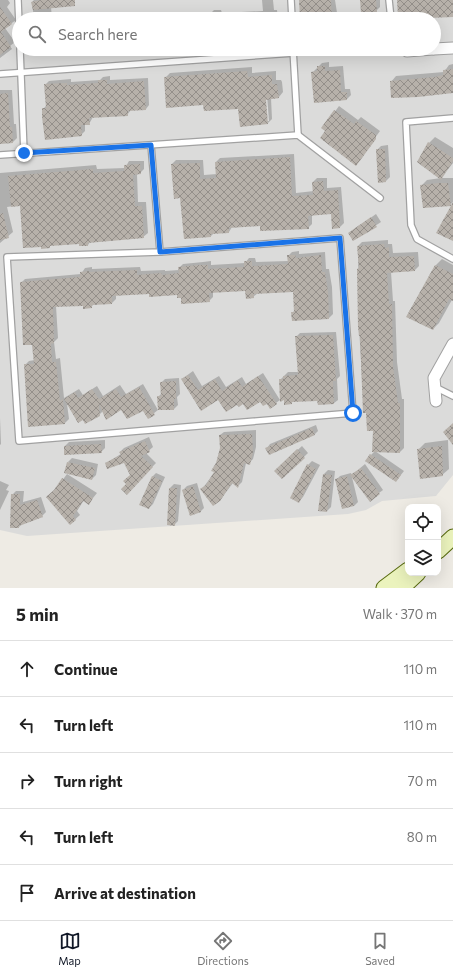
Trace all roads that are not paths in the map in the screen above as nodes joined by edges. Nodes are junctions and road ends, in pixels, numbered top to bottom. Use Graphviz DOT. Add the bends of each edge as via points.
graph roads {
  1 [pos="18,0"];
  2 [pos="291,0"];
  3 [pos="389,0"];
  4 [pos="18,12"];
  5 [pos="292,12"];
  6 [pos="390,12"];
  7 [pos="453,48"];
  8 [pos="441,49"];
  9 [pos="20,56"];
  10 [pos="232,56"];
  11 [pos="294,56"];
  12 [pos="21,73"];
  13 [pos="0,74"];
  14 [pos="453,118"];
  15 [pos="298,135"];
  16 [pos="151,145"];
  17 [pos="24,153"];
  18 [pos="0,155"];
  19 [pos="380,198"];
  20 [pos="160,252"];
  21 [pos="453,259"];
  22 [pos="453,344"];
  23 [pos="434,386"];
  24 [pos="453,396"];
  25 [pos="436,401"];
  26 [pos="453,537"];
  27 [pos="441,548"];
  28 [pos="405,572"];
  29 [pos="415,576"];
  30 [pos="404,587"];
  31 [pos="384,588"];
  1 -- 4 [label="lane"];
  2 -- 5 [label="lane"];
  3 -- 6 [label="lane"];
  7 -- 8 [label="street"];
  9 -- 12 [label="lane"];
  10 -- 12 [label="lane"];
  11 -- 15 [label="lane"];
  12 -- 13 [label="lane"];
  12 -- 17 [label="lane"];
  14 -- 21 [label="lane" via="406,122 413,234 417,239"];
  15 -- 16 [label="lane"];
  15 -- 19 [label="lane"];
  16 -- 17 [label="lane"];
  16 -- 20 [label="lane"];
  17 -- 18 [label="lane"];
  20 -- 20 [label="lane" via="7,257 19,441 353,413 340,238"];
  22 -- 23 [label="street" via="436,371"];
  23 -- 24 [label="lane"];
  23 -- 25 [label="street"];
  26 -- 27 [label="main road"];
  28 -- 31 [label="main road"];
  29 -- 30 [label="main road"];
}
